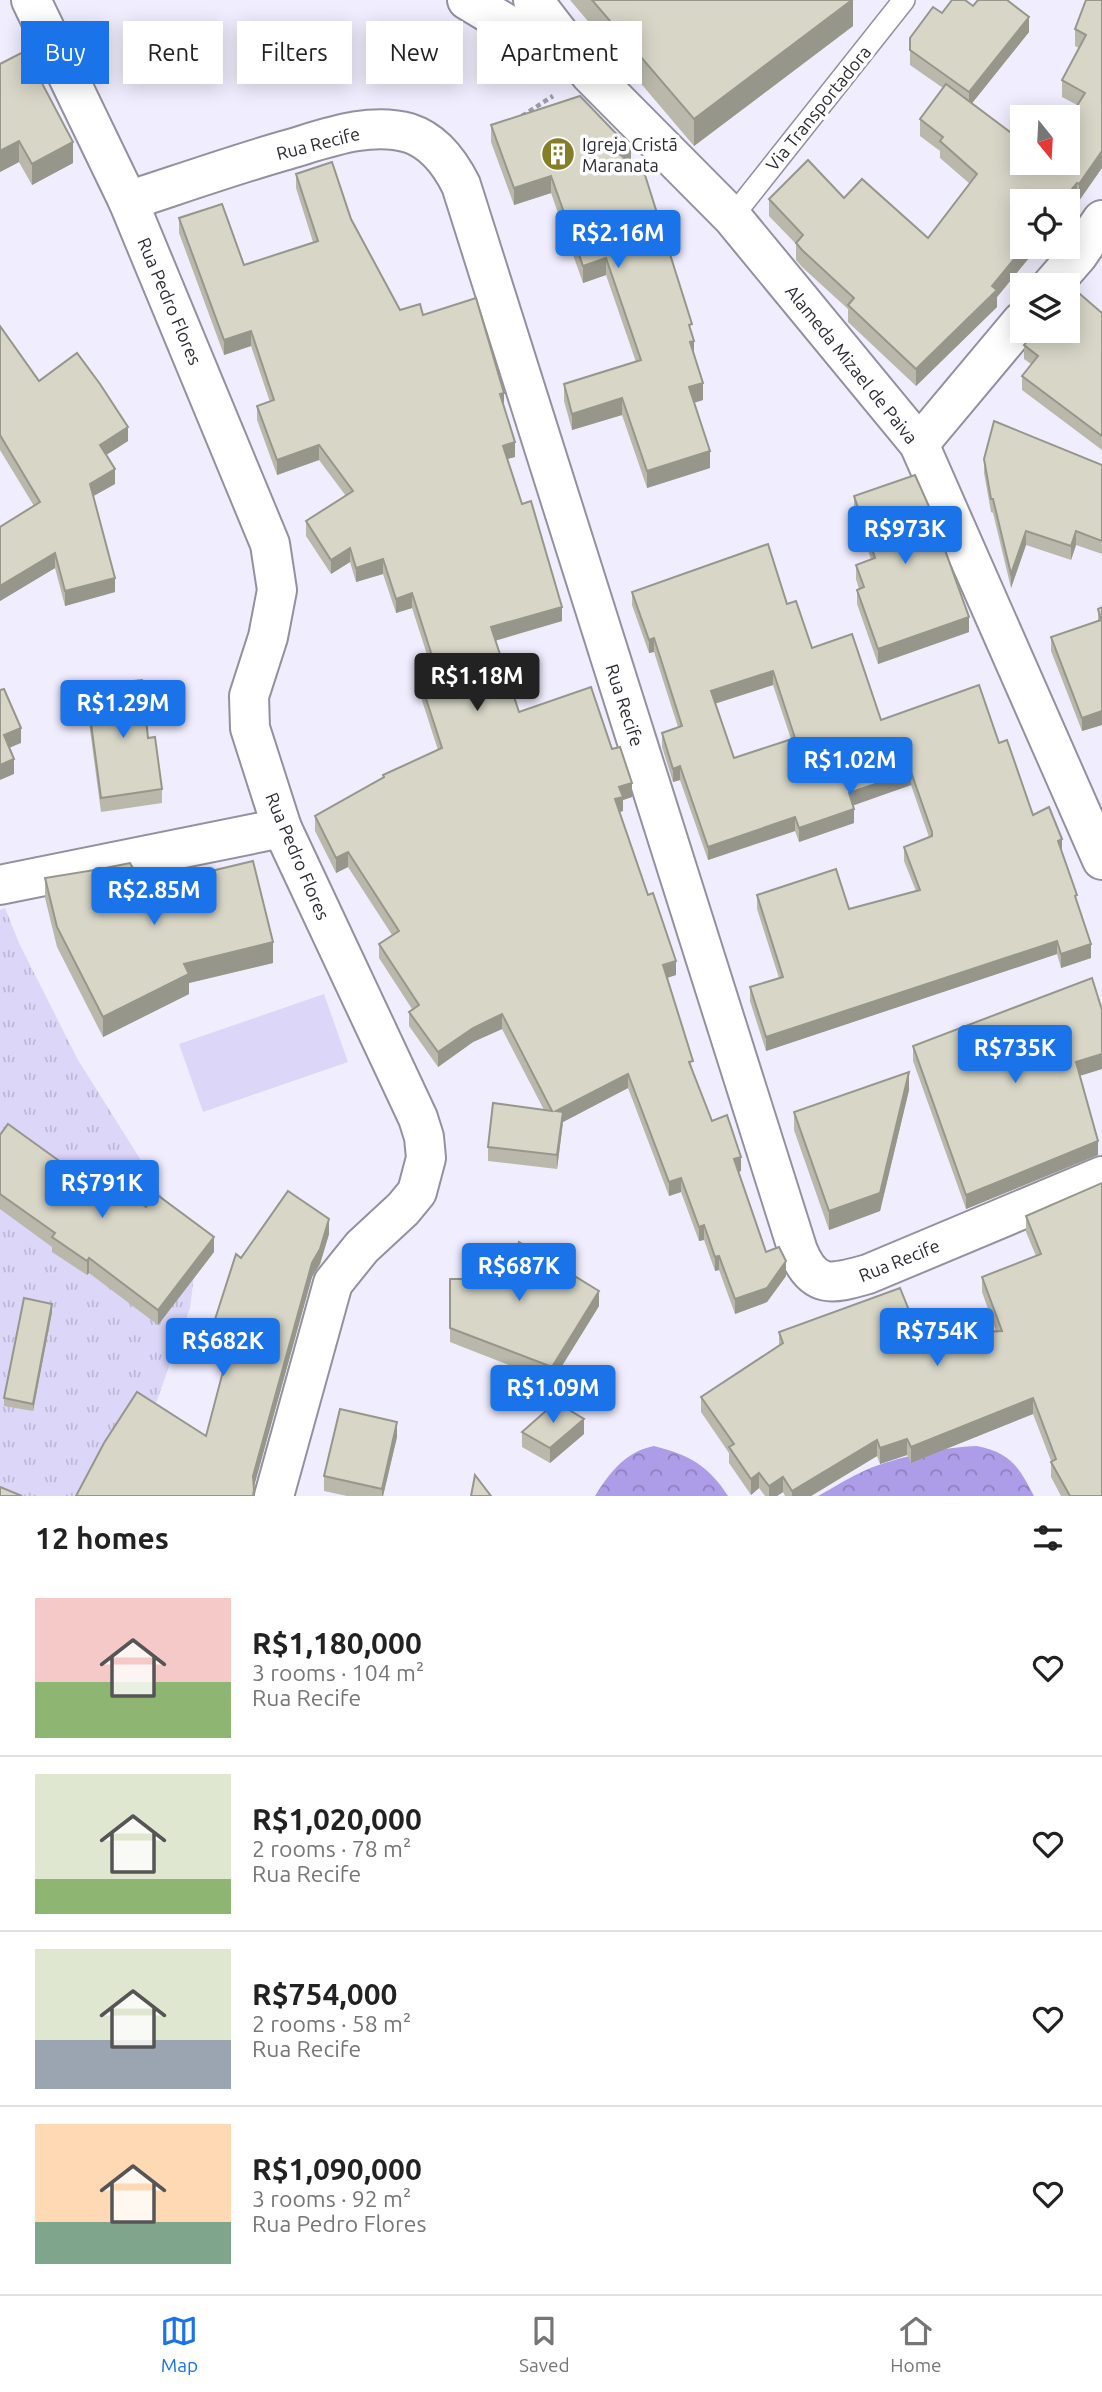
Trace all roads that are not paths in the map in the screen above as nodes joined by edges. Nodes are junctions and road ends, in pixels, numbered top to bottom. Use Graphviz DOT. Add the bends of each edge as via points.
graph roads {
  1 [pos="31,0"];
  2 [pos="467,0"];
  3 [pos="533,0"];
  4 [pos="904,0"];
  5 [pos="502,21"];
  6 [pos="549,21"];
  7 [pos="600,84"];
  8 [pos="128,201"];
  9 [pos="732,217"];
  10 [pos="1102,220"];
  11 [pos="1062,273"];
  12 [pos="1010,335"];
  13 [pos="919,444"];
  14 [pos="282,828"];
  15 [pos="1102,860"];
  16 [pos="0,885"];
  17 [pos="1102,1176"];
  18 [pos="274,1496"];
  1 -- 8 [label="street, Rua Pedro Flores"];
  2 -- 5 [label="street"];
  3 -- 6 [label="street"];
  4 -- 9 [label="lane, Via Transportadora"];
  7 -- 9 [label="street, Alameda Mizael de Paiva"];
  8 -- 14 [label="street, Rua Pedro Flores" via="270,544 276,590 248,711 257,755"];
  8 -- 17 [label="street, Rua Recife" via="318,141 371,130 422,139 453,169 805,1269 826,1281 867,1274"];
  9 -- 13 [label="street, Alameda Mizael de Paiva"];
  10 -- 11 [label="street"];
  12 -- 13 [label="street"];
  13 -- 15 [label="street, Alameda Mizael de Paiva"];
  14 -- 16 [label="street"];
  14 -- 18 [label="street, Rua Pedro Flores" via="418,1118 426,1158 417,1192 333,1283"];
}
